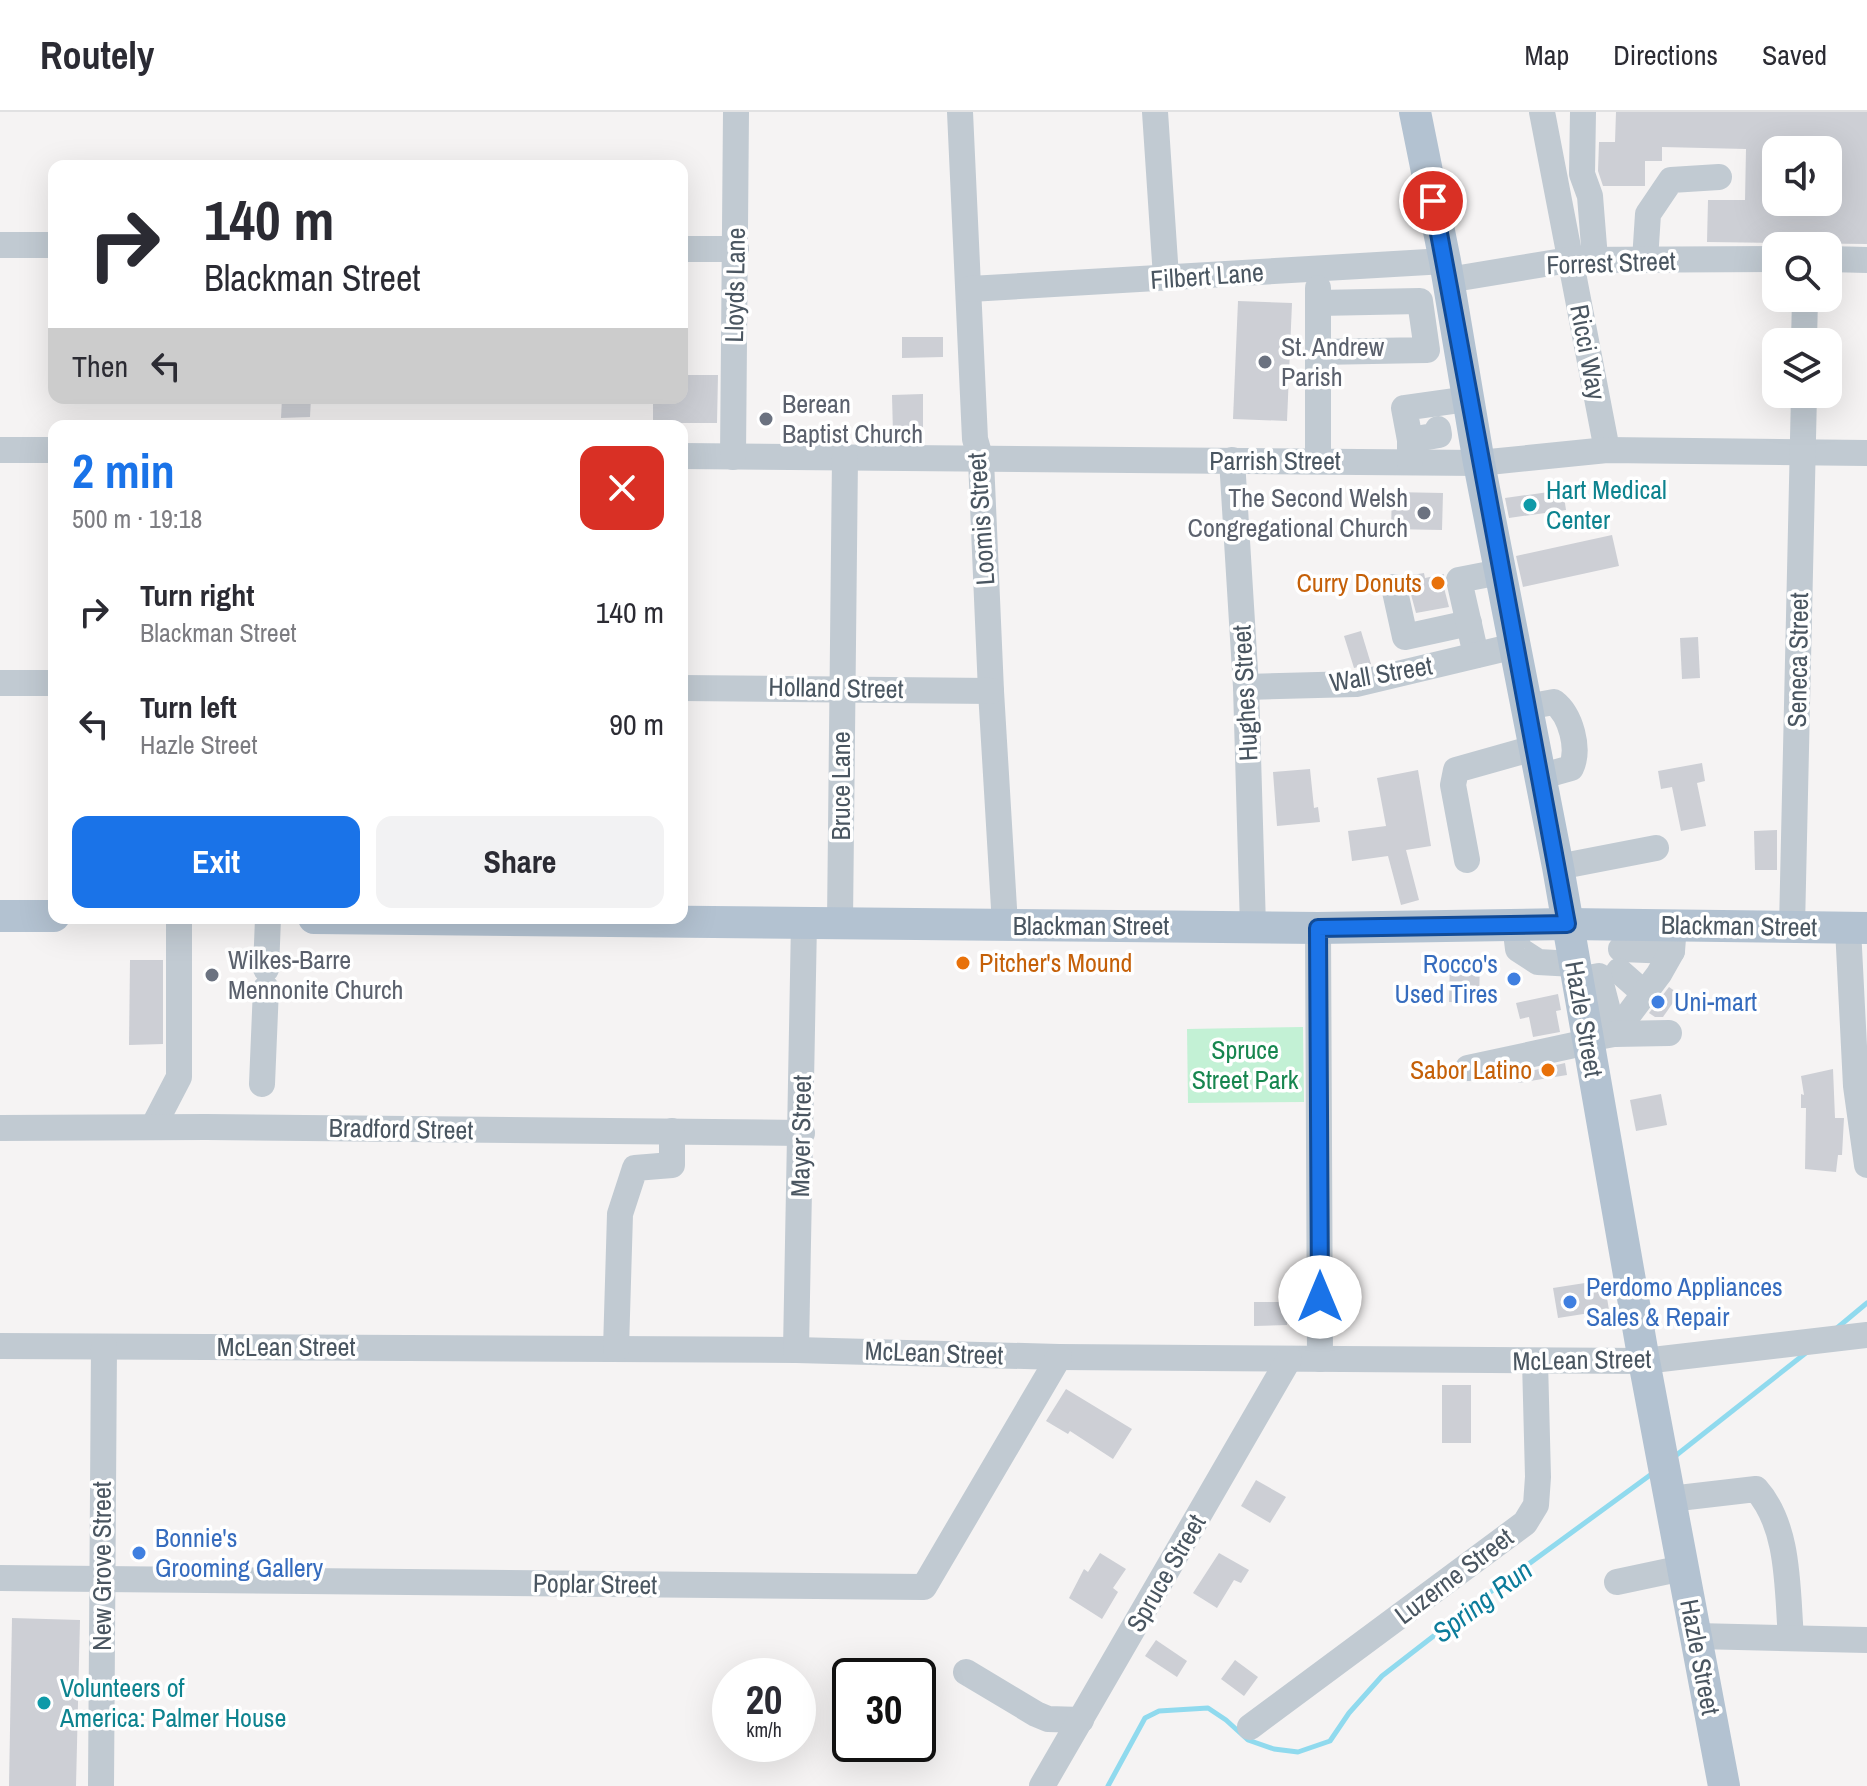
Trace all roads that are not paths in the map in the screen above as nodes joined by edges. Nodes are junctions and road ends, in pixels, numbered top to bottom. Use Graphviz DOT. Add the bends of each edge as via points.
graph roads {
  1 [pos="736,112"];
  2 [pos="960,112"];
  3 [pos="1155,112"];
  4 [pos="1415,112"];
  5 [pos="1542,112"];
  6 [pos="1583,112"];
  7 [pos="1719,177"];
  8 [pos="0,245"];
  9 [pos="48,245"];
  10 [pos="688,249"];
  11 [pos="736,249"];
  12 [pos="1762,259"];
  13 [pos="1842,259"];
  14 [pos="1582,260"];
  15 [pos="1645,260"];
  16 [pos="1867,260"];
  17 [pos="1318,268"];
  18 [pos="1446,270"];
  19 [pos="1166,277"];
  20 [pos="970,289"];
  21 [pos="1318,303"];
  22 [pos="1318,352"];
  23 [pos="1468,399"];
  24 [pos="1804,408"];
  25 [pos="1425,426"];
  26 [pos="0,450"];
  27 [pos="48,450"];
  28 [pos="1607,450"];
  29 [pos="1802,452"];
  30 [pos="1867,453"];
  31 [pos="688,456"];
  32 [pos="733,457"];
  33 [pos="845,457"];
  34 [pos="981,460"];
  35 [pos="1232,460"];
  36 [pos="1318,461"];
  37 [pos="1479,463"];
  38 [pos="1500,572"];
  39 [pos="1394,587"];
  40 [pos="1469,623"];
  41 [pos="1515,646"];
  42 [pos="1476,655"];
  43 [pos="0,683"];
  44 [pos="48,683"];
  45 [pos="1246,687"];
  46 [pos="688,688"];
  47 [pos="841,688"];
  48 [pos="991,691"];
  49 [pos="1526,707"];
  50 [pos="1537,762"];
  51 [pos="1656,848"];
  52 [pos="1467,860"];
  53 [pos="1558,867"];
  54 [pos="0,916"];
  55 [pos="48,916"];
  56 [pos="688,920"];
  57 [pos="804,922"];
  58 [pos="840,922"];
  59 [pos="179,924"];
  60 [pos="268,924"];
  61 [pos="1515,924"];
  62 [pos="1567,924"];
  63 [pos="1005,925"];
  64 [pos="1253,927"];
  65 [pos="1792,927"];
  66 [pos="1318,928"];
  67 [pos="1857,928"];
  68 [pos="1673,938"];
  69 [pos="1603,961"];
  70 [pos="1644,993"];
  71 [pos="1669,1033"];
  72 [pos="1596,1038"];
  73 [pos="1468,1068"];
  74 [pos="262,1084"];
  75 [pos="153,1127"];
  76 [pos="0,1128"];
  77 [pos="672,1131"];
  78 [pos="802,1133"];
  79 [pos="1867,1165"];
  80 [pos="1865,1335"];
  81 [pos="0,1346"];
  82 [pos="104,1347"];
  83 [pos="616,1349"];
  84 [pos="796,1350"];
  85 [pos="1059,1357"];
  86 [pos="1289,1359"];
  87 [pos="1320,1359"];
  88 [pos="1535,1361"];
  89 [pos="1644,1361"];
  90 [pos="1668,1487"];
  91 [pos="1683,1568"];
  92 [pos="0,1578"];
  93 [pos="102,1579"];
  94 [pos="1617,1582"];
  95 [pos="1696,1636"];
  96 [pos="1791,1638"];
  97 [pos="1867,1640"];
  98 [pos="966,1672"];
  99 [pos="1081,1720"];
  100 [pos="1250,1727"];
  101 [pos="101,1786"];
  102 [pos="1042,1786"];
  103 [pos="1724,1786"];
  1 -- 11 [label="street, Lloyds Lane"];
  2 -- 20 [label="street, Loomis Street"];
  3 -- 19 [label="street"];
  4 -- 18 [label="main road, Hazle Street"];
  5 -- 14 [label="street, Ricci Way"];
  6 -- 14 [label="street" via="1582,174 1590,196"];
  7 -- 15 [label="street" via="1671,180 1648,214"];
  8 -- 9 [label="street"];
  10 -- 11 [label="street"];
  11 -- 32 [label="street, Lloyds Lane"];
  12 -- 15 [label="street, Forrest Street"];
  13 -- 16 [label="street"];
  14 -- 15 [label="street, Forrest Street"];
  14 -- 18 [label="street, Forrest Street"];
  14 -- 28 [label="street, Ricci Way"];
  17 -- 18 [label="street, Filbert Lane"];
  17 -- 19 [label="street, Filbert Lane"];
  17 -- 21 [label="street"];
  18 -- 23 [label="main road, Hazle Street"];
  19 -- 20 [label="street, Filbert Lane"];
  20 -- 34 [label="street, Loomis Street" via="975,439"];
  21 -- 22 [label="street"];
  21 -- 22 [label="street" via="1420,301 1427,350"];
  22 -- 36 [label="street"];
  23 -- 25 [label="street"];
  23 -- 37 [label="main road, Hazle Street"];
  24 -- 29 [label="street, Seneca Street"];
  25 -- 36 [label="street, Parrish Street"];
  25 -- 37 [label="street, Parrish Street"];
  26 -- 27 [label="street"];
  28 -- 29 [label="street, Parrish Street"];
  28 -- 37 [label="street, Parrish Street"];
  29 -- 30 [label="street, Parrish Street"];
  29 -- 65 [label="street, Seneca Street"];
  31 -- 32 [label="street, Parrish Street"];
  32 -- 33 [label="street, Parrish Street"];
  33 -- 34 [label="street, Parrish Street"];
  33 -- 47 [label="street, Bruce Lane"];
  34 -- 35 [label="street, Parrish Street"];
  34 -- 48 [label="street, Loomis Street"];
  35 -- 36 [label="street, Parrish Street"];
  35 -- 45 [label="street, Hughes Street"];
  37 -- 38 [label="main road, Hazle Street"];
  38 -- 40 [label="street" via="1459,580"];
  38 -- 41 [label="main road, Hazle Street"];
  39 -- 40 [label="street" via="1405,637"];
  40 -- 42 [label="street"];
  41 -- 42 [label="street, Wall Street"];
  41 -- 49 [label="main road, Hazle Street"];
  42 -- 45 [label="street, Wall Street" via="1356,684"];
  43 -- 44 [label="street"];
  45 -- 64 [label="street, Hughes Street"];
  46 -- 47 [label="street, Holland Street"];
  47 -- 48 [label="street, Holland Street"];
  47 -- 58 [label="street, Bruce Lane"];
  48 -- 63 [label="street, Loomis Street"];
  49 -- 50 [label="main road, Hazle Street"];
  49 -- 50 [label="street" via="1554,702 1563,708 1575,751 1571,768"];
  50 -- 52 [label="street" via="1456,770 1453,785"];
  50 -- 53 [label="main road, Hazle Street"];
  51 -- 53 [label="street"];
  53 -- 62 [label="main road, Hazle Street"];
  54 -- 55 [label="main road"];
  56 -- 57 [label="main road, Blackman Street"];
  57 -- 58 [label="main road, Blackman Street"];
  57 -- 78 [label="street, Mayer Street"];
  58 -- 63 [label="main road, Blackman Street"];
  59 -- 75 [label="street" via="179,1077"];
  60 -- 74 [label="street"];
  61 -- 62 [label="main road, Blackman Street"];
  61 -- 66 [label="main road, Blackman Street"];
  61 -- 69 [label="street" via="1518,949 1538,962"];
  62 -- 69 [label="main road, Blackman Street"];
  62 -- 69 [label="main road, Hazle Street"];
  63 -- 64 [label="main road, Blackman Street"];
  64 -- 66 [label="main road, Blackman Street"];
  65 -- 67 [label="main road, Blackman Street"];
  65 -- 68 [label="main road, Blackman Street"];
  66 -- 87 [label="street"];
  67 -- 79 [label="street" via="1856,1086"];
  68 -- 69 [label="main road, Blackman Street"];
  68 -- 70 [label="street" via="1659,974"];
  69 -- 70 [label="street"];
  69 -- 72 [label="main road, Hazle Street"];
  70 -- 72 [label="street"];
  71 -- 72 [label="street"];
  72 -- 73 [label="street"];
  72 -- 89 [label="main road, Hazle Street"];
  75 -- 76 [label="street, Bradford Street"];
  75 -- 77 [label="street, Bradford Street"];
  77 -- 78 [label="street, Bradford Street"];
  77 -- 83 [label="street" via="672,1165 635,1168 620,1214"];
  78 -- 84 [label="street, Mayer Street"];
  80 -- 89 [label="street, McLean Street"];
  81 -- 82 [label="street, McLean Street"];
  82 -- 83 [label="street, McLean Street"];
  82 -- 93 [label="street, New Grove Street"];
  83 -- 84 [label="street, McLean Street"];
  84 -- 85 [label="street, McLean Street"];
  85 -- 86 [label="street, McLean Street"];
  85 -- 93 [label="street, Poplar Street" via="924,1587"];
  86 -- 87 [label="street, McLean Street"];
  86 -- 99 [label="street, Spruce Street"];
  87 -- 88 [label="street, McLean Street"];
  88 -- 89 [label="street, McLean Street"];
  88 -- 100 [label="street, Luzerne Street" via="1538,1477 1536,1505 1525,1523"];
  89 -- 90 [label="main road, Hazle Street"];
  90 -- 91 [label="main road, Hazle Street"];
  90 -- 96 [label="street" via="1756,1489 1768,1503 1785,1562"];
  91 -- 94 [label="street"];
  91 -- 95 [label="main road, Hazle Street"];
  92 -- 93 [label="street, Poplar Street"];
  93 -- 101 [label="street, New Grove Street"];
  95 -- 96 [label="street"];
  95 -- 103 [label="main road, Hazle Street"];
  96 -- 97 [label="street"];
  98 -- 99 [label="street" via="1036,1714"];
  99 -- 102 [label="street, Spruce Street"];
}
